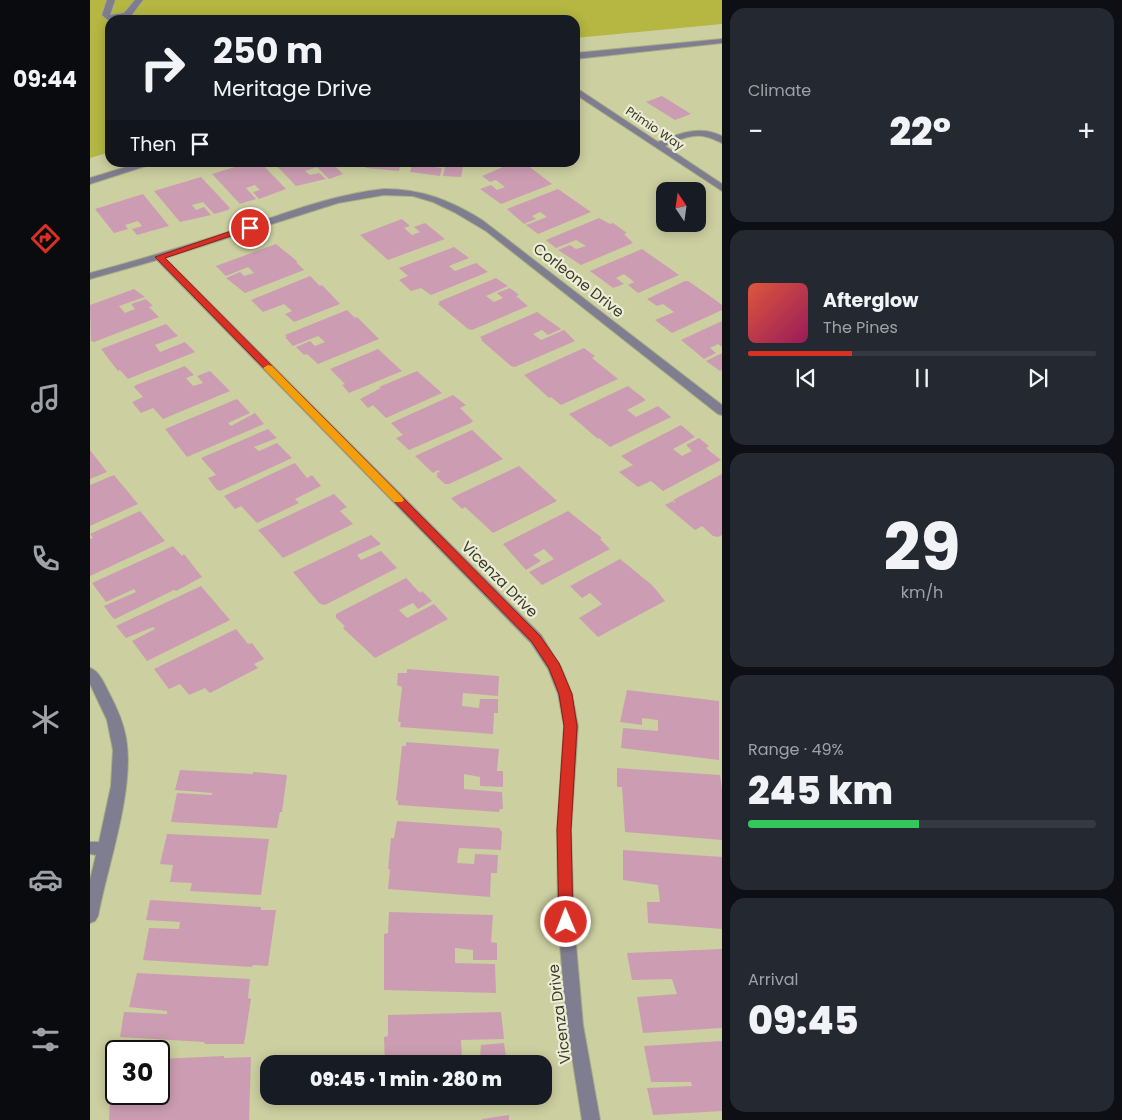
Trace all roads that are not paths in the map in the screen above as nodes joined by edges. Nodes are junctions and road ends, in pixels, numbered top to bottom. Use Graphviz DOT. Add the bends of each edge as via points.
graph roads {
  1 [pos="111,0"];
  2 [pos="139,0"];
  3 [pos="106,15"];
  4 [pos="127,15"];
  5 [pos="722,41"];
  6 [pos="580,55"];
  7 [pos="580,93"];
  8 [pos="722,140"];
  9 [pos="658,145"];
  10 [pos="137,167"];
  11 [pos="90,181"];
  12 [pos="722,188"];
  13 [pos="159,257"];
  14 [pos="90,276"];
  15 [pos="722,410"];
  16 [pos="90,673"];
  17 [pos="98,848"];
  18 [pos="90,916"];
  19 [pos="591,1120"];
  1 -- 3 [label="street"];
  2 -- 4 [label="street"];
  5 -- 6 [label="street"];
  7 -- 9 [label="street, Primio Way"];
  8 -- 9 [label="street" via="697,132"];
  9 -- 12 [label="street, Primio Way"];
  10 -- 11 [label="street"];
  13 -- 14 [label="street, Corleone Drive"];
  13 -- 15 [label="street, Corleone Drive" via="340,199 382,192 423,195 449,203 489,229"];
  13 -- 19 [label="street, Vicenza Drive" via="536,639 554,667 565,694 570,726 564,830 566,922 575,1025"];
  16 -- 17 [label="street" via="102,690 120,748 117,800"];
  17 -- 18 [label="street"];
}
